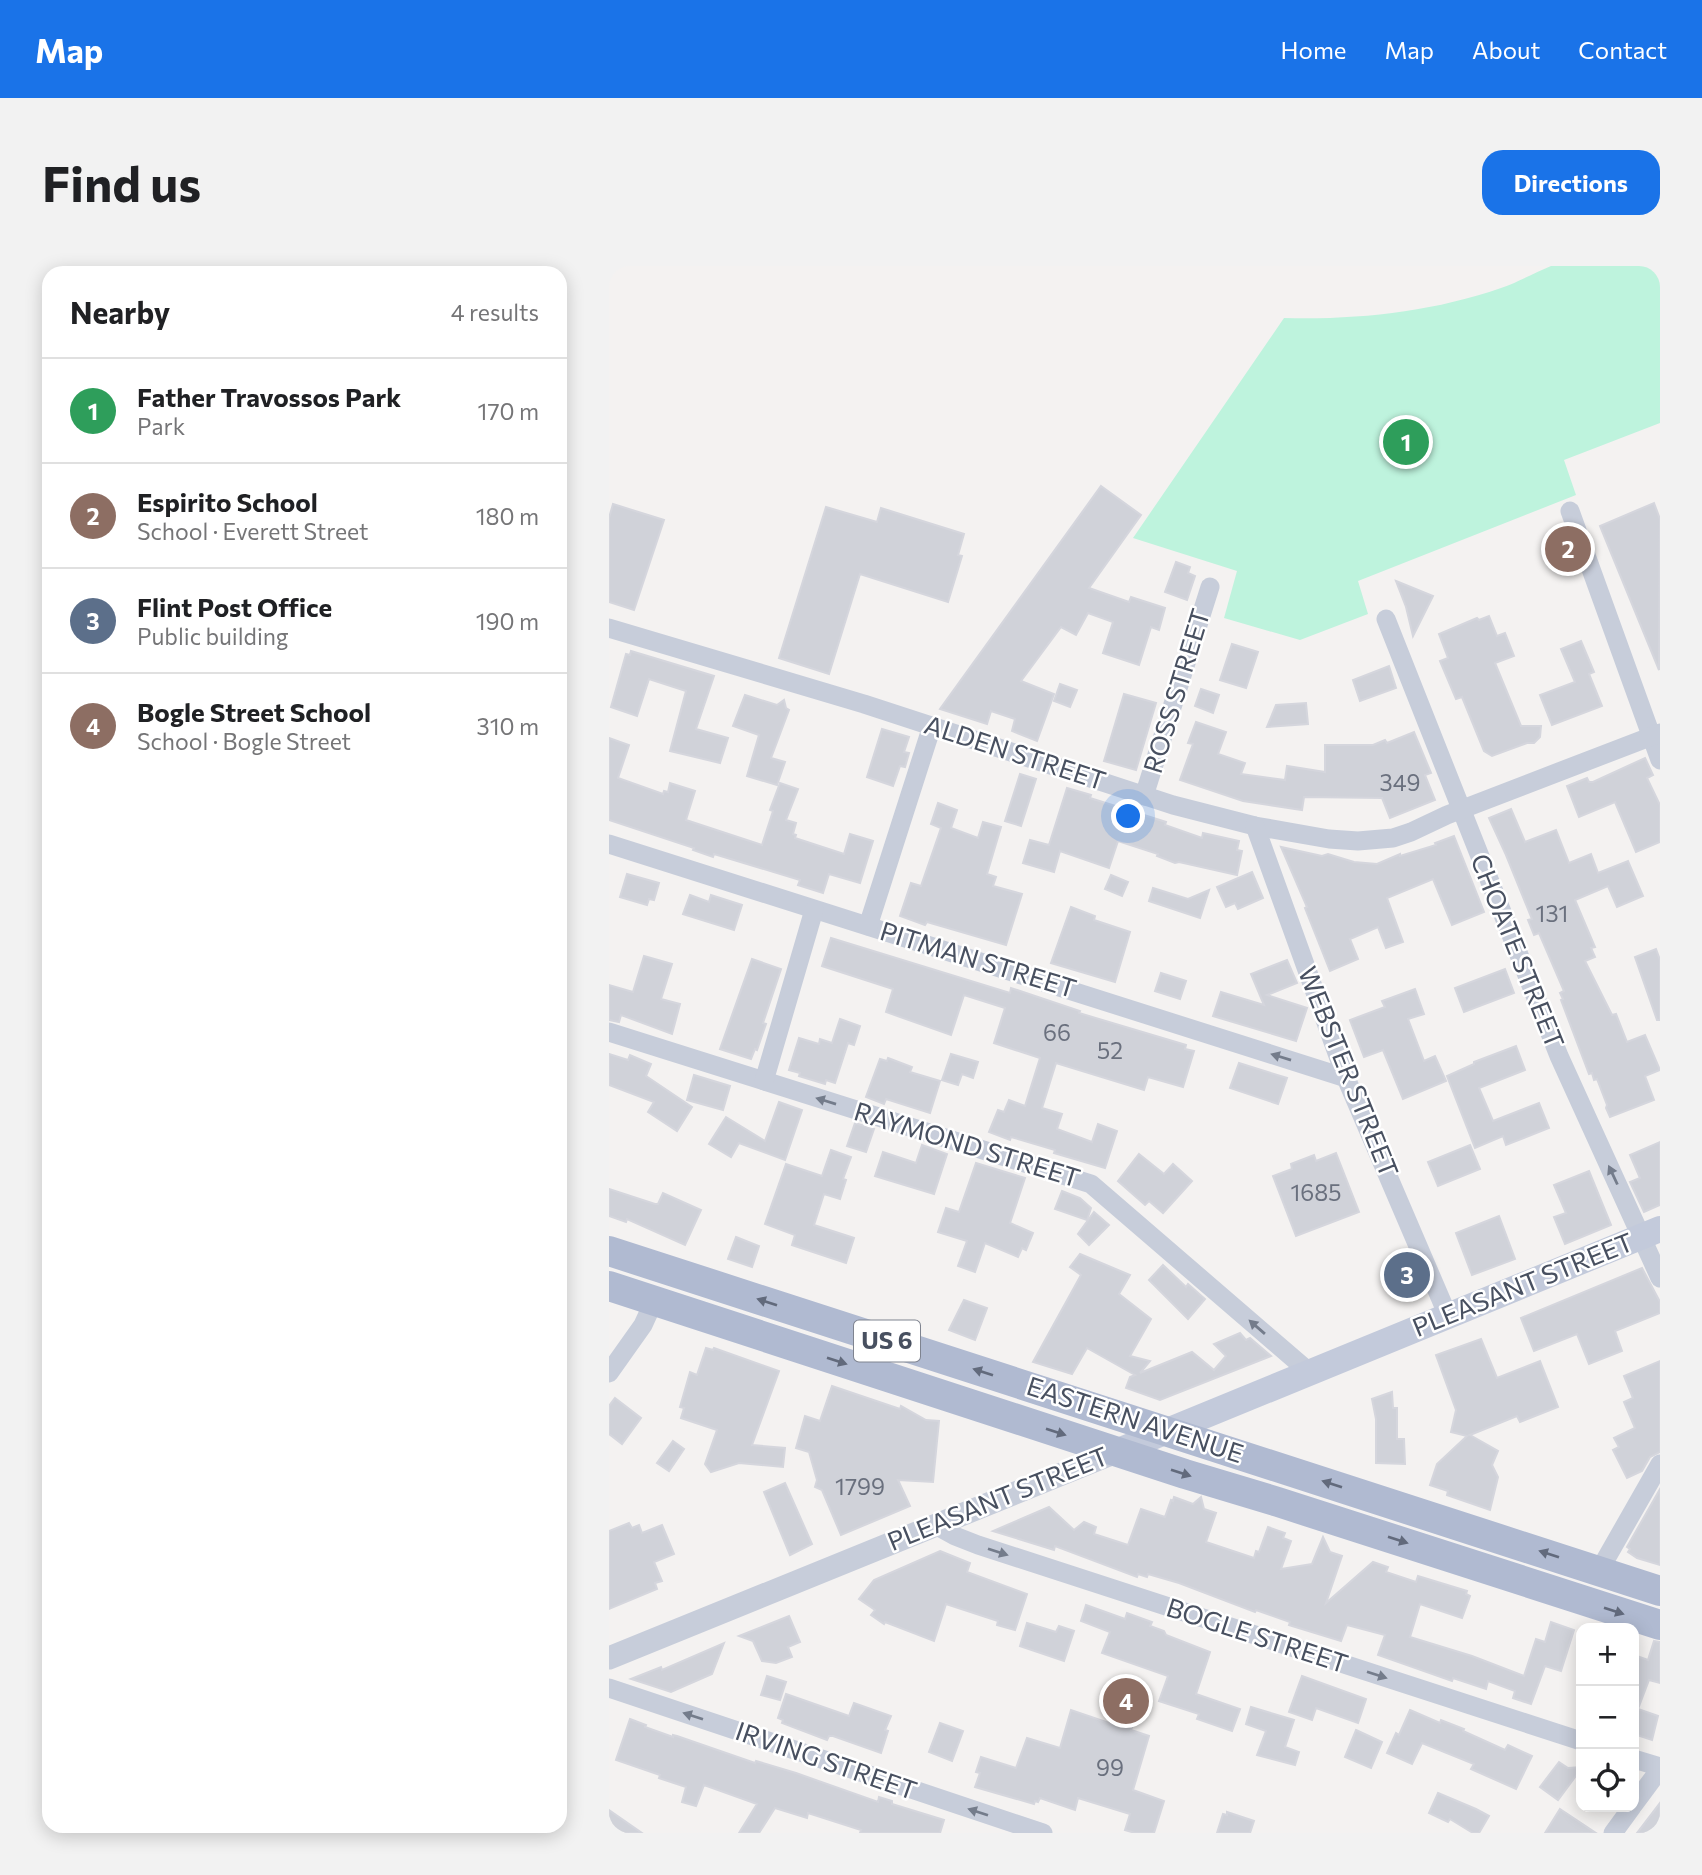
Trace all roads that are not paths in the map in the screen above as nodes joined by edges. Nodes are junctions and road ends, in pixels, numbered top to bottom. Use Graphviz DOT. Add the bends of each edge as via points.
graph roads {
  1 [pos="1570,511"];
  2 [pos="1210,587"];
  3 [pos="1387,619"];
  4 [pos="609,628"];
  5 [pos="932,726"];
  6 [pos="1655,735"];
  7 [pos="1660,760"];
  8 [pos="1144,796"];
  9 [pos="1460,810"];
  10 [pos="1255,826"];
  11 [pos="609,844"];
  12 [pos="814,910"];
  13 [pos="867,926"];
  14 [pos="609,1032"];
  15 [pos="1346,1078"];
  16 [pos="764,1082"];
  17 [pos="1651,1233"];
  18 [pos="609,1251"];
  19 [pos="1660,1278"];
  20 [pos="609,1286"];
  21 [pos="654,1301"];
  22 [pos="1448,1316"];
  23 [pos="1308,1371"];
  24 [pos="609,1373"];
  25 [pos="1165,1430"];
  26 [pos="1116,1452"];
  27 [pos="1660,1464"];
  28 [pos="935,1524"];
  29 [pos="1599,1571"];
  30 [pos="1660,1591"];
  31 [pos="1660,1625"];
  32 [pos="609,1658"];
  33 [pos="609,1688"];
  34 [pos="1576,1739"];
  35 [pos="1639,1761"];
  36 [pos="1660,1768"];
  37 [pos="1639,1797"];
  38 [pos="1628,1812"];
  39 [pos="1043,1833"];
  40 [pos="1613,1833"];
  1 -- 6 [label="street"];
  2 -- 8 [label="street, ROSS STREET"];
  3 -- 9 [label="street, CHOATE STREET"];
  4 -- 5 [label="street, ALDEN STREET"];
  5 -- 8 [label="street, ALDEN STREET"];
  5 -- 13 [label="street"];
  6 -- 7 [label="street"];
  6 -- 9 [label="street, ALDEN STREET"];
  8 -- 10 [label="street, ALDEN STREET"];
  9 -- 10 [label="street, ALDEN STREET" via="1381,840 1329,839"];
  17 -- 9 [label="street, CHOATE STREET, one-way" via="1559,1056"];
  10 -- 15 [label="street, WEBSTER STREET"];
  11 -- 12 [label="street, PITMAN STREET"];
  12 -- 13 [label="street, PITMAN STREET"];
  12 -- 16 [label="street"];
  15 -- 13 [label="street, PITMAN STREET, one-way"];
  14 -- 16 [label="street, RAYMOND STREET"];
  15 -- 22 [label="street, WEBSTER STREET"];
  23 -- 16 [label="street, RAYMOND STREET, one-way" via="1091,1184"];
  17 -- 19 [label="street, CHOATE STREET"];
  17 -- 22 [label="main road, PLEASANT STREET"];
  25 -- 18 [label="main road, EASTERN AVENUE / US 6, one-way"];
  20 -- 21 [label="main road, EASTERN AVENUE / US 6"];
  21 -- 24 [label="street"];
  21 -- 26 [label="main road, EASTERN AVENUE / US 6, one-way"];
  22 -- 23 [label="main road, PLEASANT STREET"];
  23 -- 25 [label="main road, PLEASANT STREET"];
  25 -- 26 [label="main road, PLEASANT STREET"];
  29 -- 25 [label="main road, EASTERN AVENUE / US 6, one-way"];
  26 -- 28 [label="street, PLEASANT STREET"];
  26 -- 31 [label="main road, EASTERN AVENUE / US 6, one-way"];
  27 -- 29 [label="street"];
  28 -- 32 [label="street, PLEASANT STREET"];
  28 -- 34 [label="street, BOGLE STREET, one-way" via="978,1545"];
  29 -- 30 [label="main road, EASTERN AVENUE / US 6"];
  39 -- 33 [label="street, IRVING STREET, one-way"];
  35 -- 36 [label="street"];
  36 -- 37 [label="street"];
  38 -- 40 [label="street"];
}
